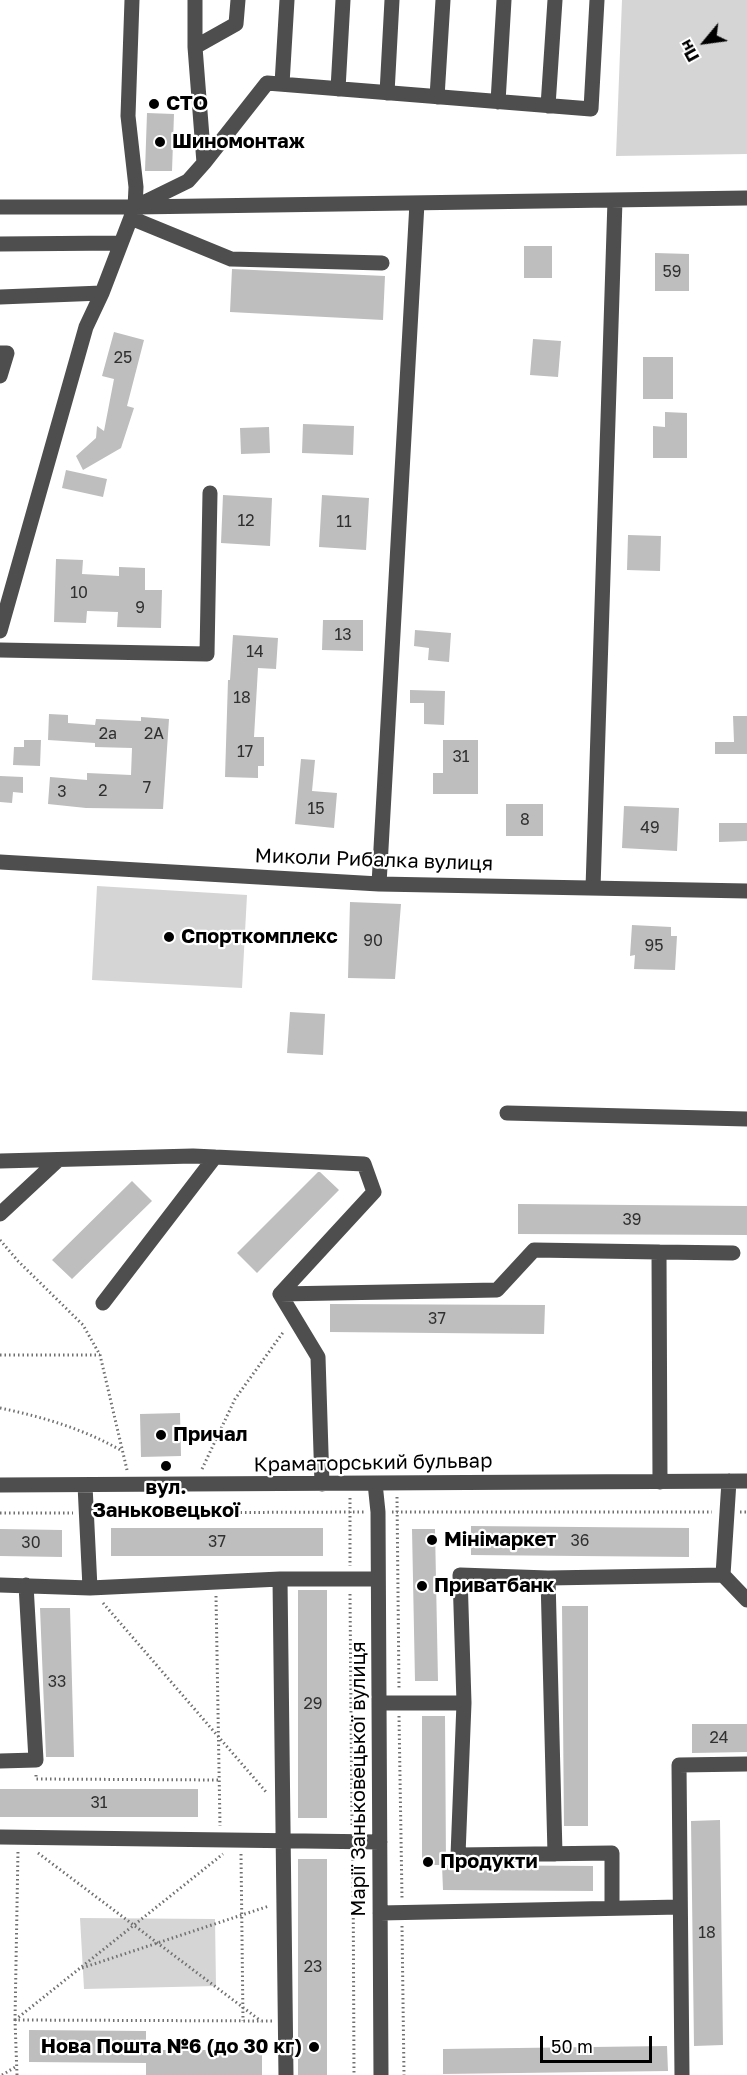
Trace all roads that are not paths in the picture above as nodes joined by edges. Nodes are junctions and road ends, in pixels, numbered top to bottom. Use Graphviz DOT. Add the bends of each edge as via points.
graph roads {
  1 [pos="132,0"];
  2 [pos="195,0"];
  3 [pos="237,0"];
  4 [pos="287,0"];
  5 [pos="343,0"];
  6 [pos="392,0"];
  7 [pos="443,0"];
  8 [pos="504,0"];
  9 [pos="555,0"];
  10 [pos="597,0"];
  11 [pos="195,47"];
  12 [pos="282,84"];
  13 [pos="338,89"];
  14 [pos="387,93"];
  15 [pos="437,97"];
  16 [pos="498,102"];
  17 [pos="548,105"];
  18 [pos="204,164"];
  19 [pos="747,198"];
  20 [pos="615,200"];
  21 [pos="417,203"];
  22 [pos="0,207"];
  23 [pos="133,212"];
  24 [pos="120,243"];
  25 [pos="0,244"];
  26 [pos="382,263"];
  27 [pos="102,293"];
  28 [pos="0,297"];
  29 [pos="0,353"];
  30 [pos="0,376"];
  31 [pos="210,493"];
  32 [pos="0,631"];
  33 [pos="0,650"];
  34 [pos="0,862"];
  35 [pos="379,884"];
  36 [pos="593,888"];
  37 [pos="747,891"];
  38 [pos="507,1113"];
  39 [pos="747,1119"];
  40 [pos="215,1157"];
  41 [pos="0,1161"];
  42 [pos="57,1161"];
  43 [pos="0,1214"];
  44 [pos="659,1252"];
  45 [pos="733,1253"];
  46 [pos="280,1294"];
  47 [pos="103,1303"];
  48 [pos="729,1481"];
  49 [pos="747,1481"];
  50 [pos="660,1482"];
  51 [pos="375,1483"];
  52 [pos="322,1484"];
  53 [pos="0,1485"];
  54 [pos="85,1485"];
  55 [pos="723,1575"];
  56 [pos="548,1578"];
  57 [pos="280,1579"];
  58 [pos="378,1579"];
  59 [pos="0,1585"];
  60 [pos="26,1585"];
  61 [pos="90,1587"];
  62 [pos="747,1600"];
  63 [pos="379,1703"];
  64 [pos="464,1703"];
  65 [pos="0,1761"];
  66 [pos="747,1764"];
  67 [pos="0,1837"];
  68 [pos="285,1841"];
  69 [pos="380,1842"];
  70 [pos="555,1854"];
  71 [pos="680,1907"];
  72 [pos="612,1908"];
  73 [pos="380,1913"];
  74 [pos="286,2075"];
  75 [pos="381,2075"];
  76 [pos="682,2075"];
  1 -- 23 [label="street" via="128,116 136,187"];
  2 -- 11 [label="street"];
  3 -- 11 [label="street" via="236,24"];
  4 -- 12 [label="street"];
  5 -- 13 [label="street"];
  6 -- 14 [label="street"];
  7 -- 15 [label="street"];
  8 -- 16 [label="street"];
  9 -- 17 [label="street"];
  10 -- 17 [label="street" via="591,109"];
  11 -- 18 [label="street"];
  12 -- 13 [label="street"];
  12 -- 18 [label="street" via="267,83"];
  13 -- 14 [label="street"];
  14 -- 15 [label="street"];
  15 -- 16 [label="street"];
  16 -- 17 [label="street"];
  18 -- 23 [label="street" via="188,181"];
  19 -- 20 [label="street"];
  20 -- 21 [label="street"];
  20 -- 36 [label="street"];
  21 -- 23 [label="street"];
  21 -- 35 [label="street"];
  22 -- 23 [label="street"];
  23 -- 24 [label="street"];
  23 -- 26 [label="street" via="231,258"];
  24 -- 25 [label="street"];
  24 -- 27 [label="street"];
  27 -- 28 [label="street"];
  27 -- 32 [label="street" via="86,327"];
  29 -- 30 [label="street" via="7,352"];
  31 -- 33 [label="street" via="207,654"];
  34 -- 35 [label="street, Миколи Рибалка вулиця"];
  35 -- 36 [label="street, Миколи Рибалка вулиця"];
  36 -- 37 [label="street, Миколи Рибалка вулиця"];
  38 -- 39 [label="street"];
  40 -- 42 [label="street"];
  40 -- 46 [label="street" via="364,1164 374,1192"];
  40 -- 47 [label="street"];
  41 -- 42 [label="street"];
  42 -- 43 [label="street"];
  44 -- 45 [label="street"];
  44 -- 46 [label="street" via="534,1250 497,1290"];
  44 -- 50 [label="street"];
  46 -- 52 [label="street" via="318,1357"];
  48 -- 49 [label="street, Краматорський бульвар"];
  48 -- 50 [label="street, Краматорський бульвар"];
  48 -- 55 [label="street"];
  50 -- 51 [label="street, Краматорський бульвар"];
  51 -- 52 [label="street, Краматорський бульвар"];
  51 -- 58 [label="street, Марії Заньковецької вулиця"];
  52 -- 54 [label="street, Краматорський бульвар"];
  53 -- 54 [label="street, Краматорський бульвар"];
  54 -- 61 [label="street"];
  55 -- 56 [label="street"];
  55 -- 62 [label="street"];
  56 -- 64 [label="street" via="460,1575"];
  56 -- 70 [label="street"];
  57 -- 58 [label="street"];
  57 -- 61 [label="street"];
  57 -- 68 [label="street"];
  58 -- 63 [label="street, Марії Заньковецької вулиця"];
  59 -- 60 [label="street"];
  60 -- 61 [label="street"];
  60 -- 65 [label="street" via="36,1760"];
  63 -- 64 [label="street"];
  63 -- 69 [label="street, Марії Заньковецької вулиця"];
  64 -- 70 [label="street" via="458,1855"];
  66 -- 71 [label="street" via="679,1765"];
  67 -- 68 [label="street"];
  68 -- 69 [label="street"];
  68 -- 74 [label="street"];
  69 -- 73 [label="street, Марії Заньковецької вулиця"];
  70 -- 72 [label="street" via="612,1853"];
  71 -- 72 [label="street"];
  71 -- 76 [label="street"];
  72 -- 73 [label="street"];
  73 -- 75 [label="street, Марії Заньковецької вулиця"];
}
